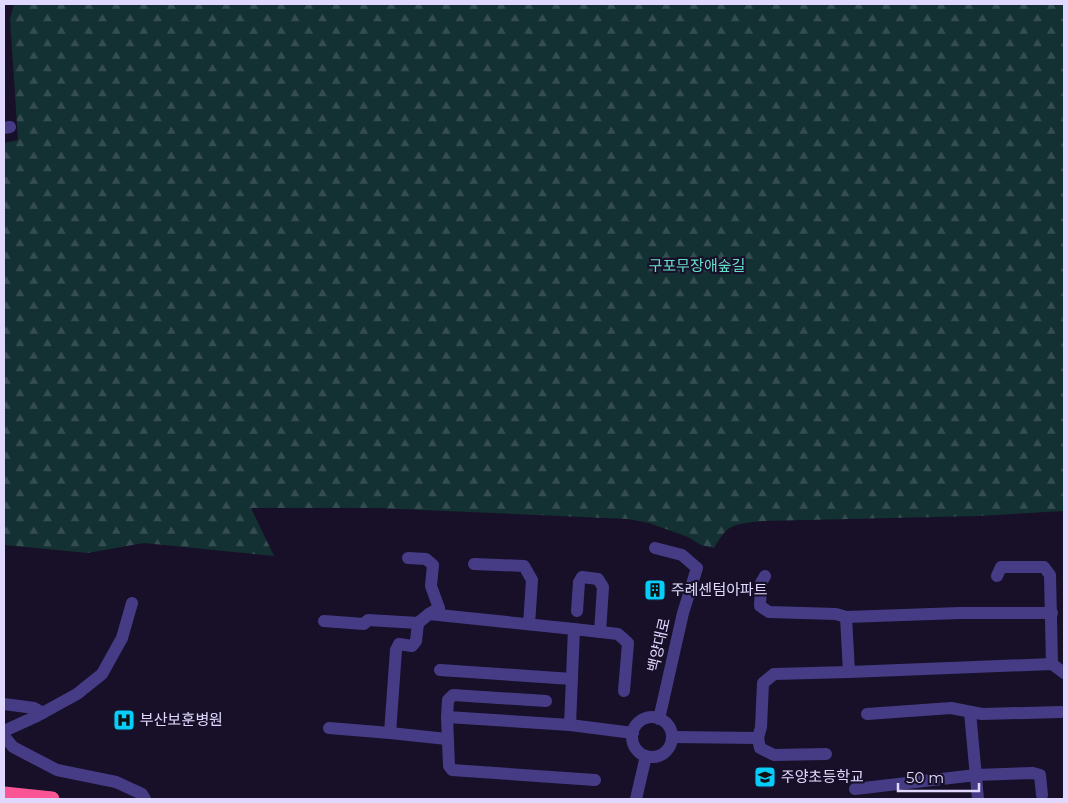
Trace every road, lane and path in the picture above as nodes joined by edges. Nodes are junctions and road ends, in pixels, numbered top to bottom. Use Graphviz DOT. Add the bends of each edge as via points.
graph roads {
  1 [pos="654,548"];
  2 [pos="408,558"];
  3 [pos="474,564"];
  4 [pos="764,576"];
  5 [pos="996,576"];
  6 [pos="132,603"];
  7 [pos="577,611"];
  8 [pos="1052,613"];
  9 [pos="428,614"];
  10 [pos="846,617"];
  11 [pos="324,621"];
  12 [pos="418,623"];
  13 [pos="529,624"];
  14 [pos="574,629"];
  15 [pos="600,632"];
  16 [pos="1052,664"];
  17 [pos="440,670"];
  18 [pos="849,672"];
  19 [pos="1064,673"];
  20 [pos="572,679"];
  21 [pos="624,691"];
  22 [pos="546,701"];
  23 [pos="4,704"];
  24 [pos="26,708"];
  25 [pos="4,709"];
  26 [pos="970,712"];
  27 [pos="1061,712"];
  28 [pos="43,713"];
  29 [pos="867,714"];
  30 [pos="447,718"];
  31 [pos="659,719"];
  32 [pos="570,725"];
  33 [pos="329,728"];
  34 [pos="4,731"];
  35 [pos="390,733"];
  36 [pos="633,733"];
  37 [pos="4,736"];
  38 [pos="672,736"];
  39 [pos="758,738"];
  40 [pos="448,739"];
  41 [pos="826,754"];
  42 [pos="646,756"];
  43 [pos="976,775"];
  44 [pos="595,780"];
  45 [pos="855,789"];
  46 [pos="4,794"];
  47 [pos="1042,795"];
  48 [pos="52,799"];
  49 [pos="145,799"];
  50 [pos="636,799"];
  51 [pos="978,799"];
  1 -- 31 [label="street, 백양대로" via="682,555 697,568 683,613"];
  2 -- 9 [label="street" via="426,559 433,565 431,586 439,608"];
  3 -- 13 [label="street" via="524,566 532,580"];
  4 -- 10 [label="street" via="760,606 769,612"];
  5 -- 8 [label="street" via="1001,567 1044,567 1050,575"];
  6 -- 28 [label="street" via="122,638 102,674 77,694"];
  7 -- 15 [label="street" via="582,577 598,579 603,587"];
  8 -- 10 [label="street"];
  8 -- 16 [label="street"];
  9 -- 12 [label="street"];
  9 -- 13 [label="street"];
  10 -- 18 [label="street"];
  11 -- 12 [label="street"];
  12 -- 35 [label="street" via="416,641 412,646 399,644 396,650"];
  13 -- 14 [label="street"];
  14 -- 15 [label="street"];
  14 -- 20 [label="street"];
  15 -- 21 [label="street" via="618,634 628,643"];
  16 -- 18 [label="street"];
  16 -- 19 [label="street"];
  17 -- 20 [label="street"];
  18 -- 39 [label="street" via="774,674 763,683"];
  20 -- 32 [label="street"];
  22 -- 30 [label="street" via="453,695 448,700"];
  23 -- 24 [label="street"];
  24 -- 25 [label="street"];
  24 -- 28 [label="street"];
  26 -- 27 [label="street"];
  26 -- 29 [label="street" via="951,708"];
  26 -- 43 [label="street"];
  28 -- 34 [label="street"];
  30 -- 32 [label="street"];
  30 -- 40 [label="street"];
  31 -- 36 [label="street" via="653,717 640,721"];
  31 -- 38 [label="street" via="668,726"];
  32 -- 36 [label="street"];
  33 -- 35 [label="street"];
  35 -- 40 [label="street"];
  36 -- 42 [label="street" via="634,744"];
  37 -- 49 [label="street" via="13,747 57,770 116,782 142,794"];
  38 -- 39 [label="street"];
  38 -- 42 [label="street" via="664,753"];
  39 -- 41 [label="street" via="760,748 774,755"];
  40 -- 44 [label="street" via="452,770"];
  42 -- 50 [label="street"];
  43 -- 45 [label="street"];
  43 -- 47 [label="street" via="1040,775"];
  43 -- 51 [label="street"];
  46 -- 48 [label="highway"];
}
